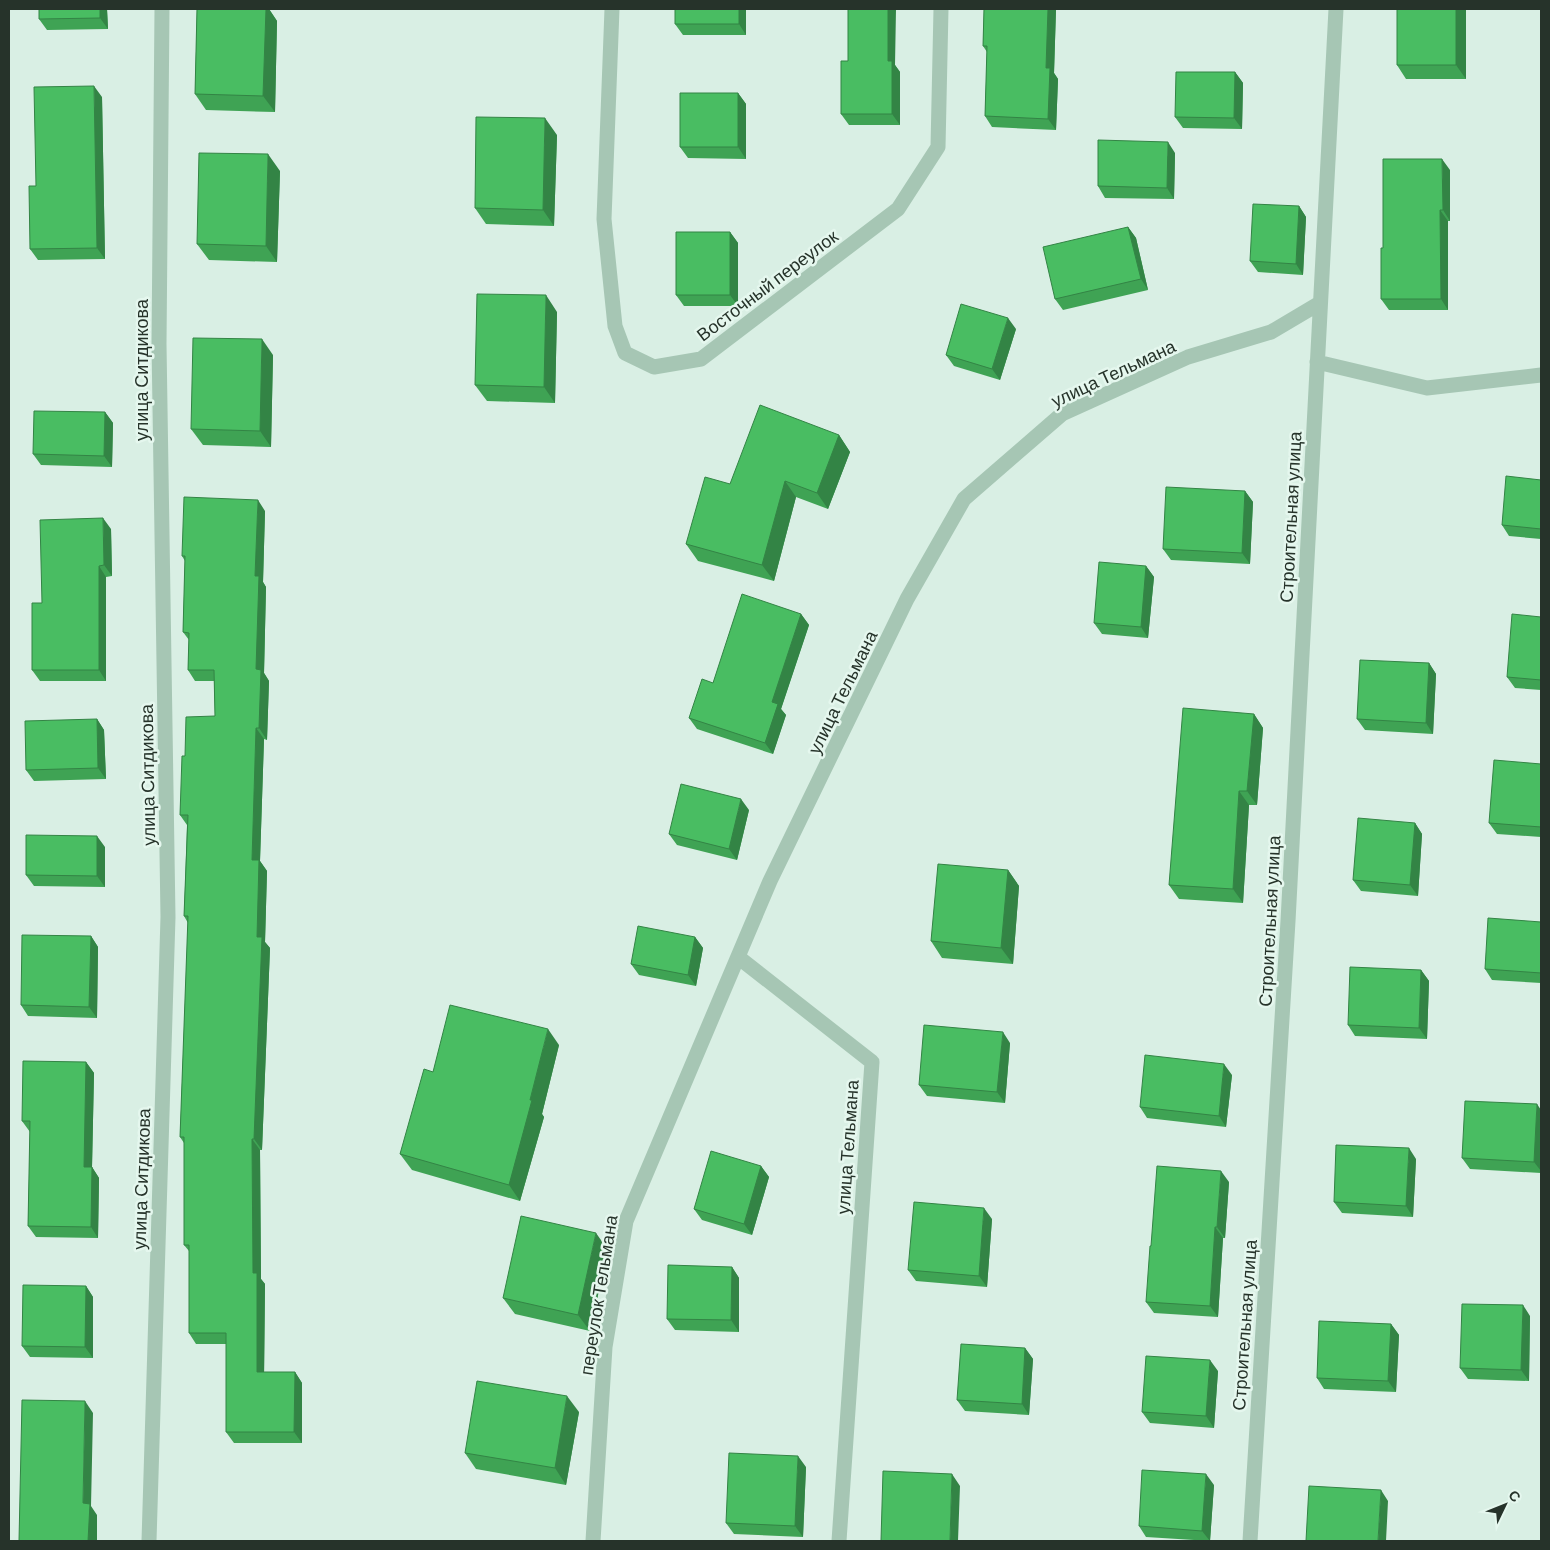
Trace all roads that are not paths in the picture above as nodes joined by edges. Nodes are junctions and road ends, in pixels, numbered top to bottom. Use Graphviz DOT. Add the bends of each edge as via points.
graph roads {
  1 [pos="162,9"];
  2 [pos="612,9"];
  3 [pos="941,9"];
  4 [pos="1336,9"];
  5 [pos="1320,303"];
  6 [pos="1317,362"];
  7 [pos="1541,375"];
  8 [pos="738,957"];
  9 [pos="149,1541"];
  10 [pos="593,1541"];
  11 [pos="839,1541"];
  12 [pos="1250,1541"];
  1 -- 9 [label="street, улица Ситдикова" via="159,344 168,917"];
  2 -- 3 [label="street, Восточный переулок" via="604,219 615,326 625,353 654,367 701,359 898,209 938,147"];
  4 -- 5 [label="street"];
  5 -- 6 [label="street, Строительная улица"];
  5 -- 8 [label="street, улица Тельмана" via="1271,332 1188,357 1062,414 964,499 903,608 770,881"];
  6 -- 7 [label="street" via="1427,388"];
  6 -- 12 [label="street, Строительная улица" via="1288,921"];
  8 -- 10 [label="street, переулок Тельмана" via="626,1221 605,1347"];
  8 -- 11 [label="street, улица Тельмана" via="872,1062"];
}
